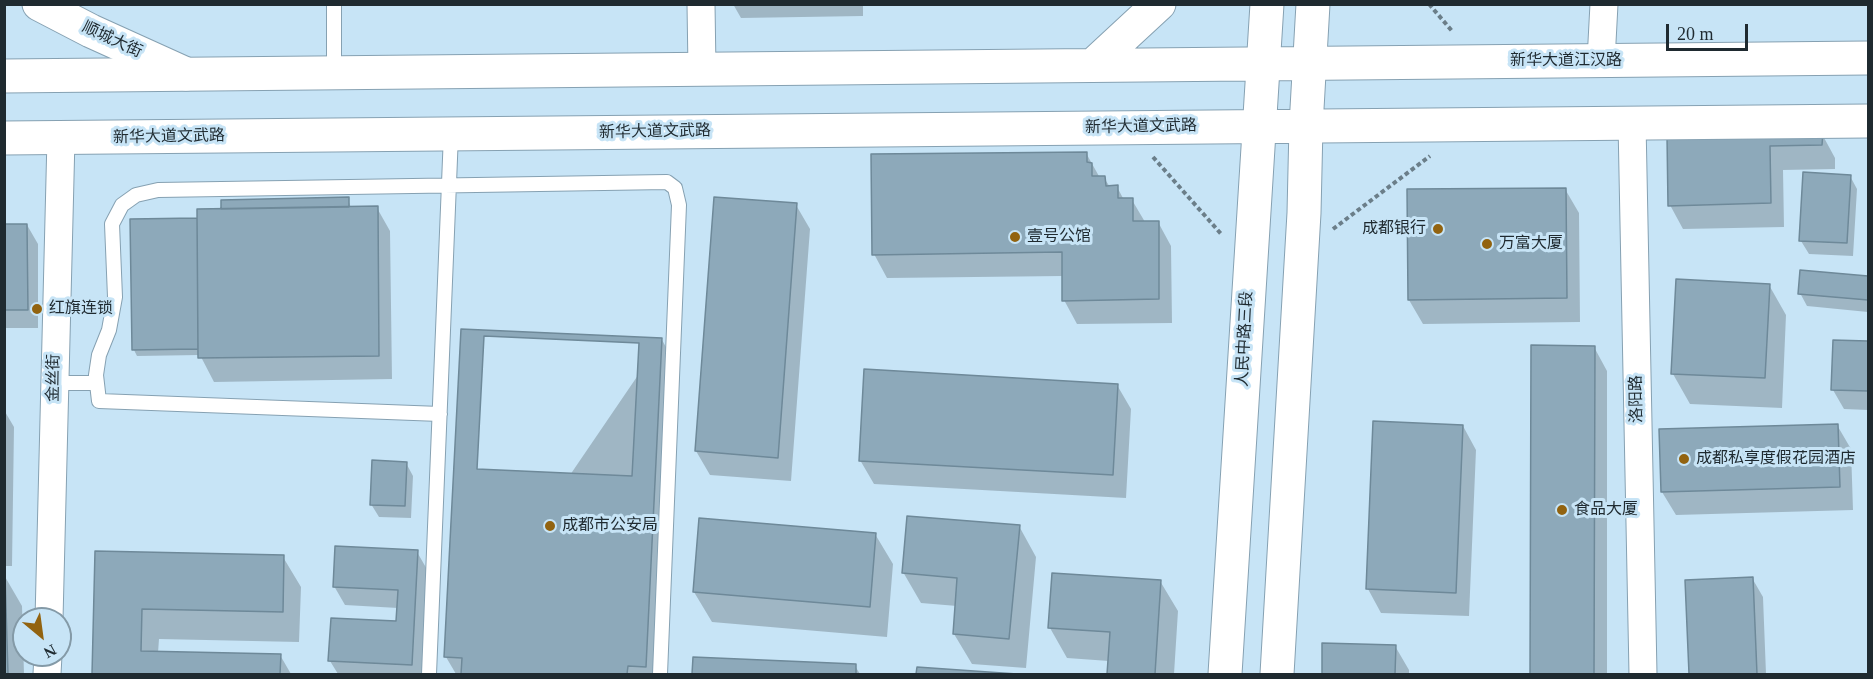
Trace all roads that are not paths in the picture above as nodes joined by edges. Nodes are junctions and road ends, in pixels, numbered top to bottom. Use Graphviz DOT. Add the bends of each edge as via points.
graph roads {
  1 [pos="39,4"];
  2 [pos="334,4"];
  3 [pos="701,4"];
  4 [pos="1159,4"];
  5 [pos="1267,4"];
  6 [pos="1313,4"];
  7 [pos="1604,4"];
  8 [pos="1869,58"];
  9 [pos="1601,61"];
  10 [pos="1309,63"];
  11 [pos="1263,64"];
  12 [pos="1093,65"];
  13 [pos="702,69"];
  14 [pos="334,73"];
  15 [pos="186,74"];
  16 [pos="4,76"];
  17 [pos="1869,120"];
  18 [pos="1632,123"];
  19 [pos="1258,126"];
  20 [pos="1306,126"];
  21 [pos="452,134"];
  22 [pos="4,138"];
  23 [pos="61,138"];
  24 [pos="449,185"];
  25 [pos="54,383"];
  26 [pos="97,383"];
  27 [pos="440,414"];
  28 [pos="49,607"];
  29 [pos="429,675"];
  30 [pos="660,675"];
  31 [pos="1225,675"];
  32 [pos="1277,675"];
  33 [pos="1643,675"];
  1 -- 15 [label="main road, 顺城大街"];
  2 -- 14 [label="lane"];
  3 -- 13 [label="street"];
  4 -- 12 [label="main road"];
  5 -- 11 [label="main road, 人民中路三段"];
  6 -- 10 [label="main road"];
  7 -- 9 [label="street"];
  8 -- 9 [label="main road, 新华大道江汉路"];
  9 -- 10 [label="main road, 新华大道江汉路"];
  10 -- 11 [label="main road, 新华大道江汉路"];
  10 -- 20 [label="main road"];
  11 -- 12 [label="main road"];
  11 -- 19 [label="main road, 人民中路三段"];
  12 -- 13 [label="main road"];
  13 -- 14 [label="main road"];
  14 -- 15 [label="main road"];
  15 -- 16 [label="main road"];
  17 -- 18 [label="main road"];
  18 -- 20 [label="main road"];
  18 -- 33 [label="street, 洛阳路"];
  19 -- 20 [label="main road, 新华大道文武路"];
  19 -- 21 [label="main road, 新华大道文武路"];
  19 -- 31 [label="main road, 人民中路三段"];
  20 -- 32 [label="main road"];
  21 -- 23 [label="main road, 新华大道文武路"];
  21 -- 24 [label="lane"];
  22 -- 23 [label="main road, 新华大道文武路"];
  23 -- 25 [label="street, 金丝街"];
  24 -- 26 [label="lane" via="158,190 136,195 122,205 112,224 115,297 99,355"];
  24 -- 27 [label="lane"];
  24 -- 30 [label="lane" via="668,182 675,188 679,205"];
  25 -- 26 [label="lane"];
  25 -- 28 [label="street, 金丝街"];
  26 -- 27 [label="lane" via="99,401"];
  27 -- 29 [label="lane"];
}
